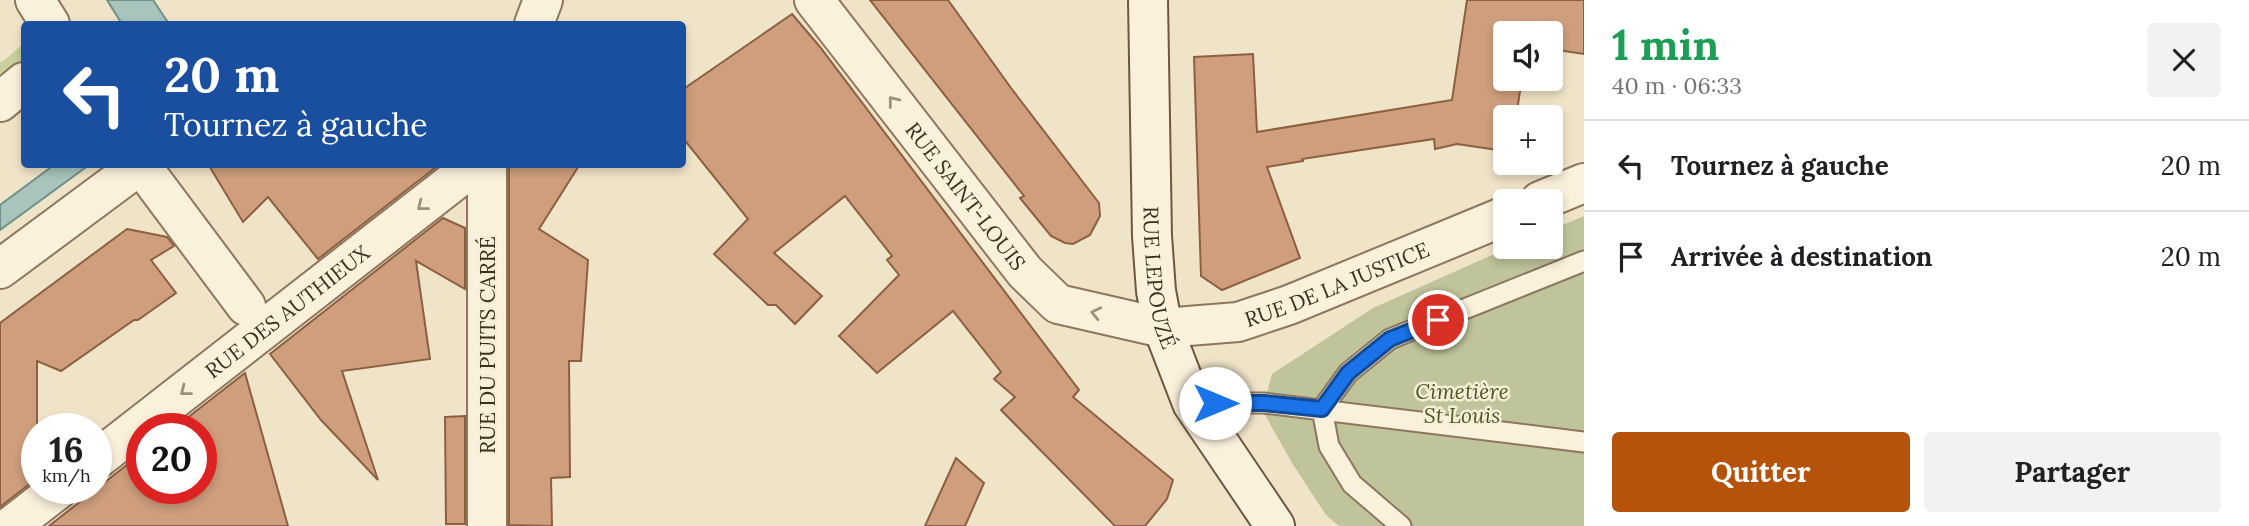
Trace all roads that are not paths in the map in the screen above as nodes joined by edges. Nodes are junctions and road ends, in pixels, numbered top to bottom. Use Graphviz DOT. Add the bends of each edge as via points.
graph roads {
  1 [pos="35,0"];
  2 [pos="543,0"];
  3 [pos="814,0"];
  4 [pos="1148,0"];
  5 [pos="48,21"];
  6 [pos="535,21"];
  7 [pos="21,84"];
  8 [pos="0,102"];
  9 [pos="135,168"];
  10 [pos="143,168"];
  11 [pos="471,168"];
  12 [pos="488,168"];
  13 [pos="1584,183"];
  14 [pos="1563,192"];
  15 [pos="1493,221"];
  16 [pos="1584,261"];
  17 [pos="0,269"];
  18 [pos="246,306"];
  19 [pos="1163,328"];
  20 [pos="1192,402"];
  21 [pos="1322,409"];
  22 [pos="1584,442"];
  23 [pos="112,448"];
  24 [pos="39,504"];
  25 [pos="11,526"];
  26 [pos="487,526"];
  27 [pos="1275,526"];
  28 [pos="1401,526"];
  1 -- 5 [label="street"];
  2 -- 6 [label="street"];
  19 -- 3 [label="street, RUE SAINT-LOUIS, one-way" via="1058,304 1025,272"];
  4 -- 19 [label="street, RUE LEPOUZÉ" via="1152,236"];
  7 -- 8 [label="street"];
  9 -- 17 [label="street"];
  10 -- 18 [label="street"];
  11 -- 23 [label="street, RUE DES AUTHIEUX, one-way"];
  12 -- 26 [label="street, RUE DU PUITS CARRÉ"];
  13 -- 14 [label="street"];
  15 -- 19 [label="street, RUE DE LA JUSTICE" via="1251,318"];
  16 -- 21 [label="lane" via="1390,339 1348,373"];
  19 -- 20 [label="street, RUE LEPOUZÉ"];
  20 -- 21 [label="lane"];
  20 -- 27 [label="street, RUE LEPOUZÉ"];
  21 -- 22 [label="lane"];
  21 -- 28 [label="lane" via="1329,446 1352,484"];
  24 -- 25 [label="street"];
}
